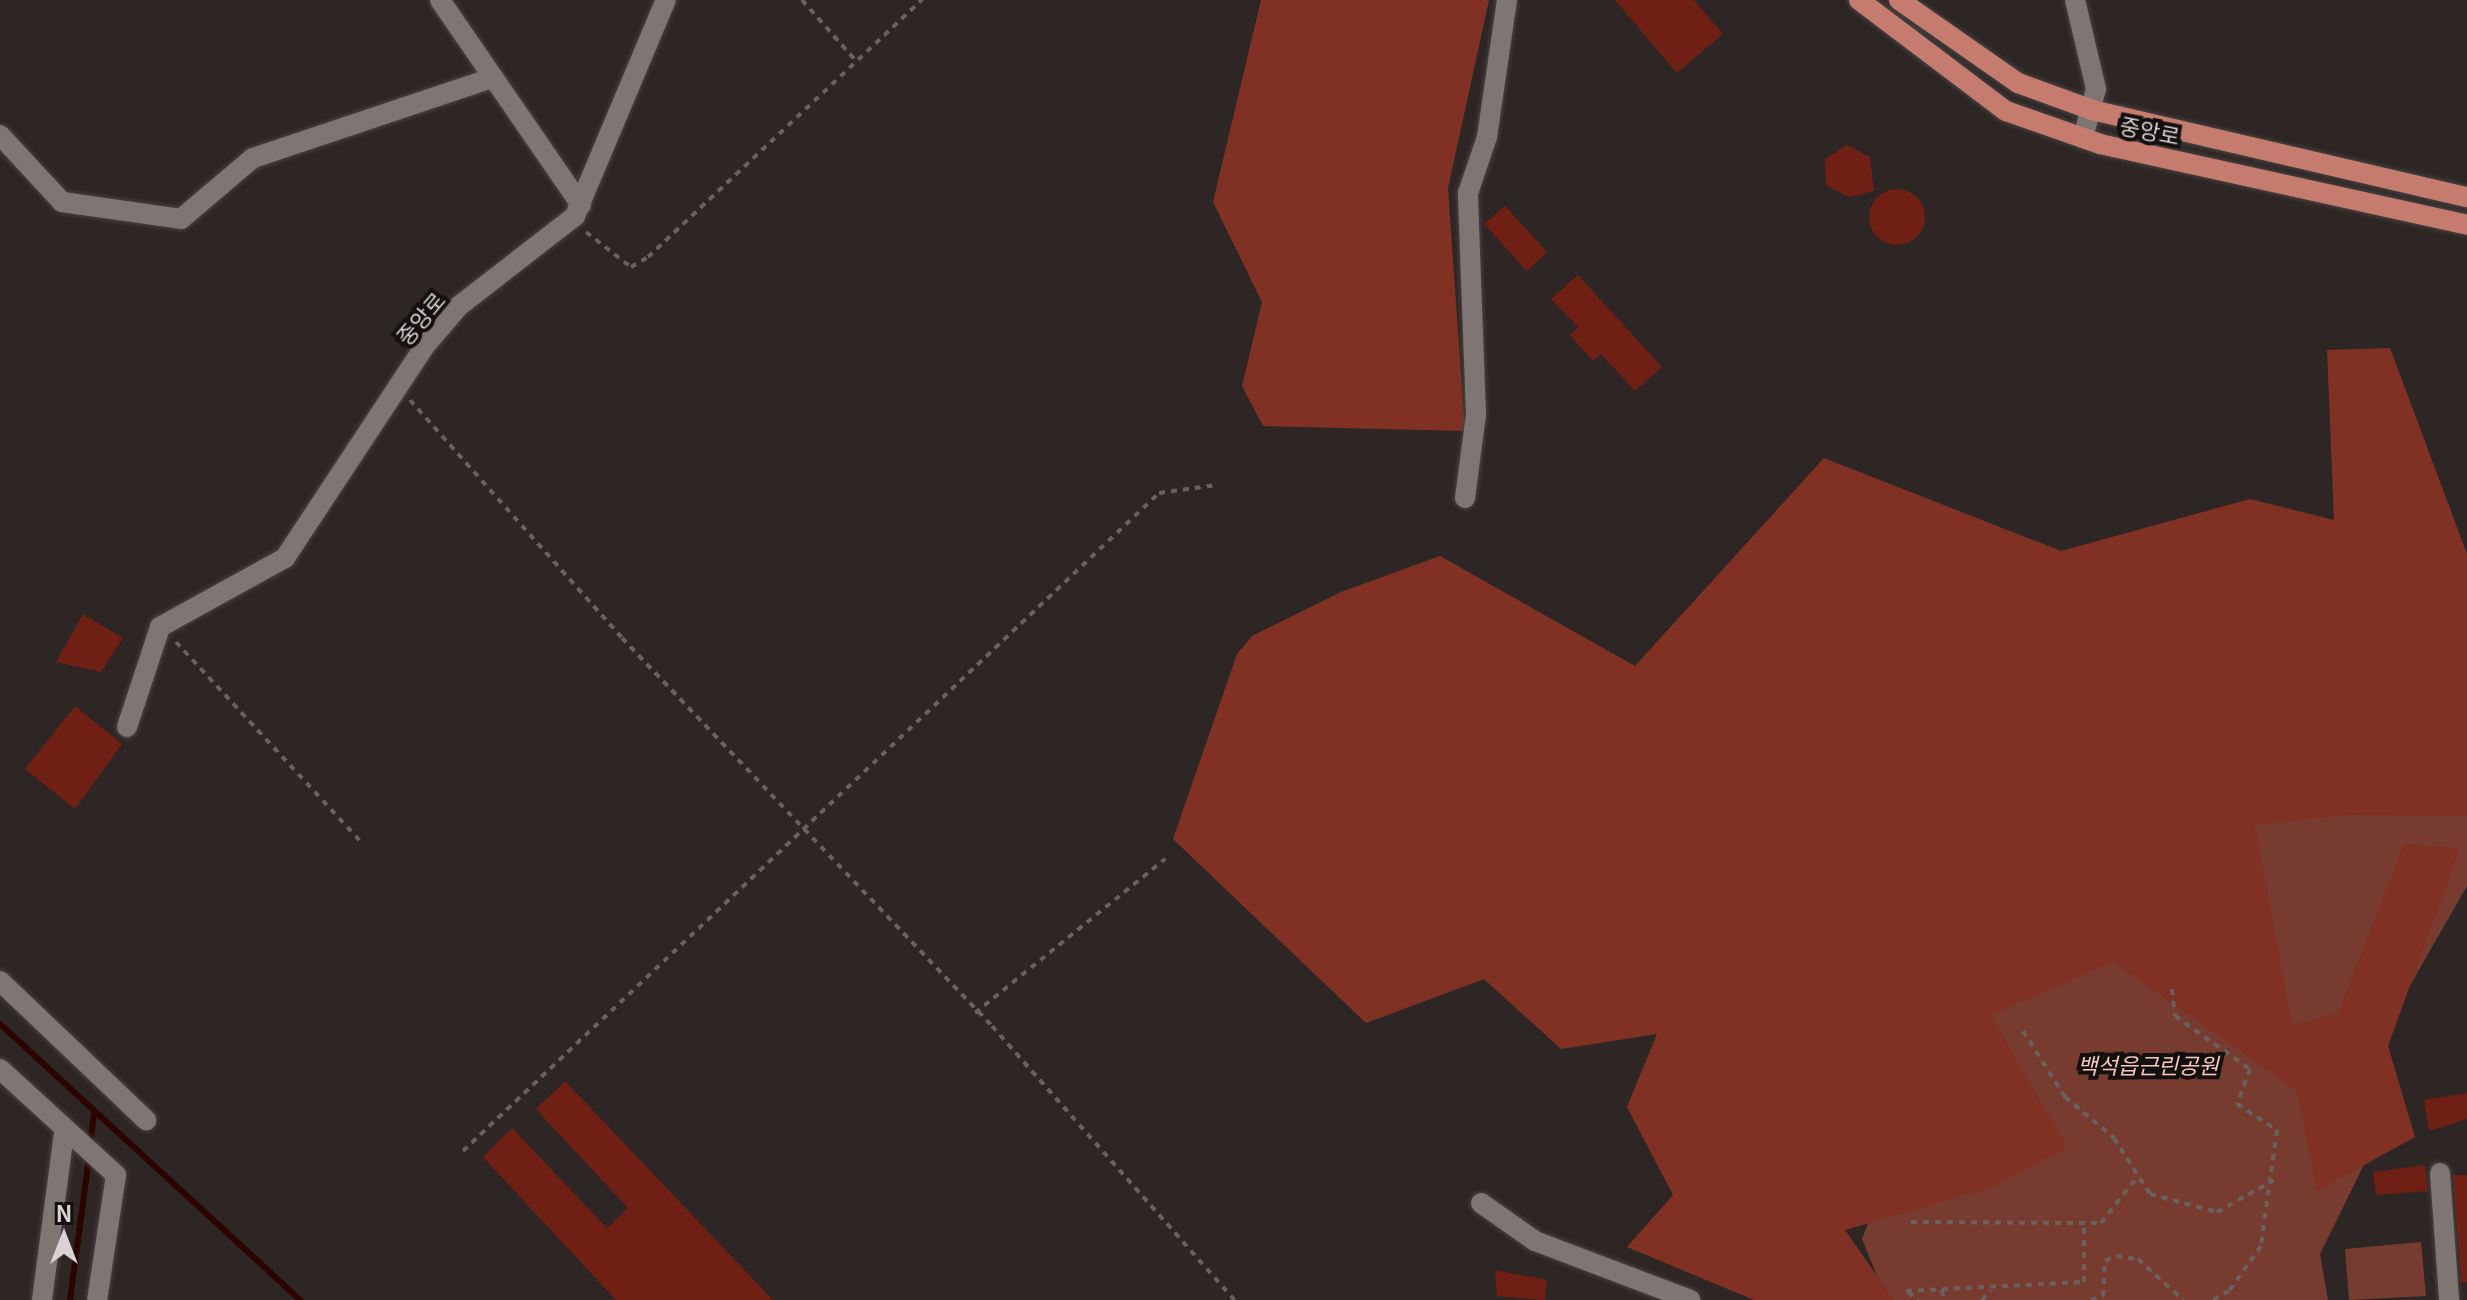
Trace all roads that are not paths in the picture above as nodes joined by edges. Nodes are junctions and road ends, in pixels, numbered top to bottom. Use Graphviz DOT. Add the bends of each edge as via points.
graph roads {
  1 [pos="440,0"];
  2 [pos="666,0"];
  3 [pos="1507,0"];
  4 [pos="1859,0"];
  5 [pos="1899,0"];
  6 [pos="2075,0"];
  7 [pos="489,79"];
  8 [pos="2092,110"];
  9 [pos="0,135"];
  10 [pos="2083,138"];
  11 [pos="2467,197"];
  12 [pos="578,210"];
  13 [pos="2467,225"];
  14 [pos="1465,498"];
  15 [pos="127,727"];
  16 [pos="0,981"];
  17 [pos="0,1069"];
  18 [pos="146,1120"];
  19 [pos="68,1135"];
  20 [pos="2440,1173"];
  21 [pos="1481,1203"];
  22 [pos="42,1300"];
  23 [pos="97,1300"];
  24 [pos="1690,1300"];
  25 [pos="2449,1300"];
  1 -- 7 [label="street"];
  2 -- 12 [label="street, 중앙로"];
  3 -- 14 [label="street" via="1487,137 1468,193 1476,415"];
  4 -- 10 [label="main road, 중앙로" via="2006,111"];
  5 -- 8 [label="main road, 중앙로" via="2018,83"];
  6 -- 8 [label="street" via="2096,89"];
  7 -- 9 [label="street" via="253,158 181,219 62,202"];
  7 -- 12 [label="street"];
  8 -- 10 [label="street"];
  8 -- 11 [label="main road, 중앙로"];
  10 -- 13 [label="main road, 중앙로"];
  12 -- 15 [label="street, 중앙로" via="459,306 397,386 285,558 160,627"];
  16 -- 18 [label="street"];
  17 -- 19 [label="street"];
  19 -- 22 [label="street"];
  19 -- 23 [label="street" via="116,1175"];
  20 -- 25 [label="street"];
  21 -- 24 [label="street" via="1535,1241"];
}
